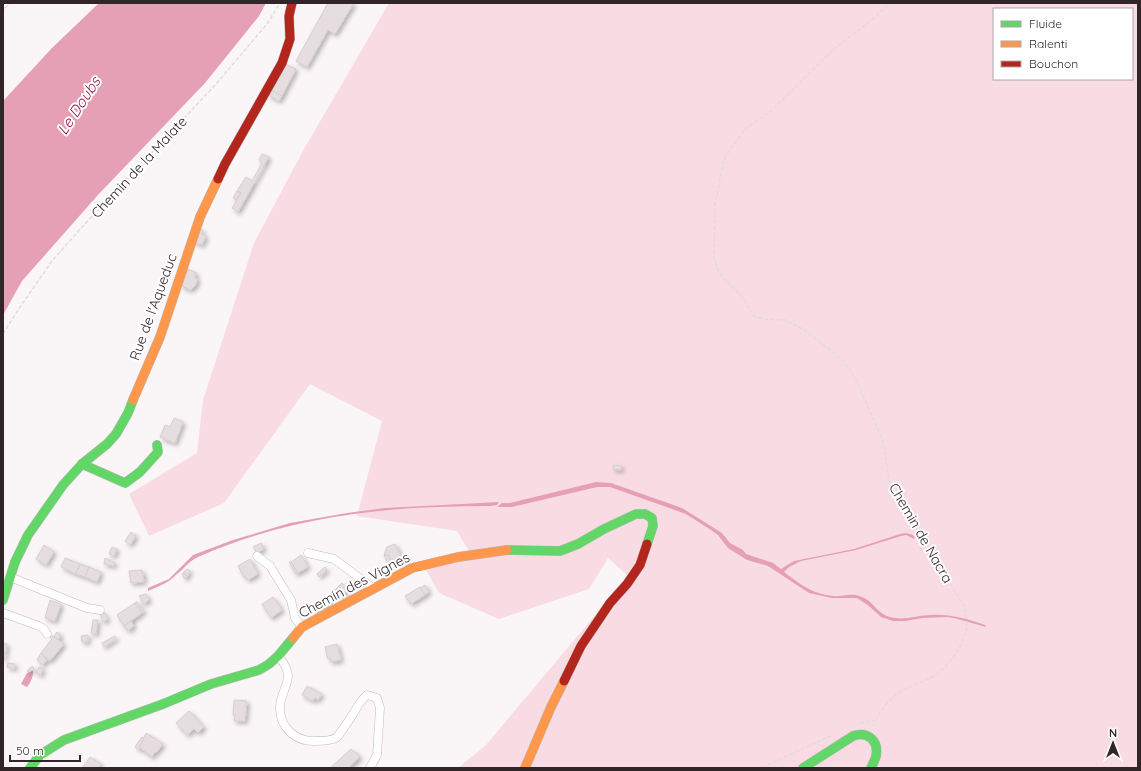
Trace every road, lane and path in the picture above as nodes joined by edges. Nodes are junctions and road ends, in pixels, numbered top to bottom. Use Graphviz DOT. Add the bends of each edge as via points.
graph roads {
  1 [pos="280,3"];
  2 [pos="292,3"];
  3 [pos="890,3"];
  4 [pos="3,334"];
  5 [pos="157,445"];
  6 [pos="82,464"];
  7 [pos="308,553"];
  8 [pos="258,556"];
  9 [pos="10,577"];
  10 [pos="373,588"];
  11 [pos="3,600"];
  12 [pos="100,610"];
  13 [pos="3,613"];
  14 [pos="302,627"];
  15 [pos="47,634"];
  16 [pos="278,656"];
  17 [pos="855,725"];
  18 [pos="835,734"];
  19 [pos="30,768"];
  20 [pos="370,768"];
  21 [pos="525,768"];
  22 [pos="763,768"];
  23 [pos="803,768"];
  24 [pos="871,768"];
  1 -- 4 [label="path, Chemin de la Malate" via="217,83 52,261"];
  2 -- 6 [label="street, Rue de l'Aqueduc" via="289,16 290,39 282,63 225,164 200,217 160,337 128,413 107,444"];
  3 -- 17 [label="path, Chemin de Nacra" via="833,50 772,110 746,128 725,157 715,203 714,257 723,278 741,295 754,316 785,320 803,329 849,368 883,441 890,487 964,606 967,616 964,639 942,671 910,686 890,700 876,720"];
  5 -- 6 [label="street" via="158,452 140,472 125,483"];
  6 -- 9 [label="street, Rue de l'Aqueduc" via="63,485 28,535 20,548"];
  7 -- 10 [label="street" via="334,559"];
  8 -- 14 [label="street" via="270,566 291,600 296,618"];
  9 -- 11 [label="street, Rue de l'Aqueduc"];
  9 -- 12 [label="street" via="87,608"];
  10 -- 14 [label="street, Chemin des Vignes"];
  10 -- 21 [label="street, Chemin des Vignes" via="412,568 427,564 503,550 560,551 636,514 645,514 652,518 653,526 640,565 581,646"];
  13 -- 15 [label="street" via="39,626"];
  14 -- 16 [label="street, Chemin des Vignes"];
  16 -- 19 [label="street, Chemin des Vignes" via="259,670 211,684 64,740 40,756"];
  16 -- 20 [label="street" via="286,666 288,675 280,716 284,726 293,736 309,742 336,738 362,700 367,695 376,698 380,708 377,754"];
  18 -- 22 [label="path"];
  23 -- 24 [label="street" via="853,736 862,733 874,742 876,748"];
}
